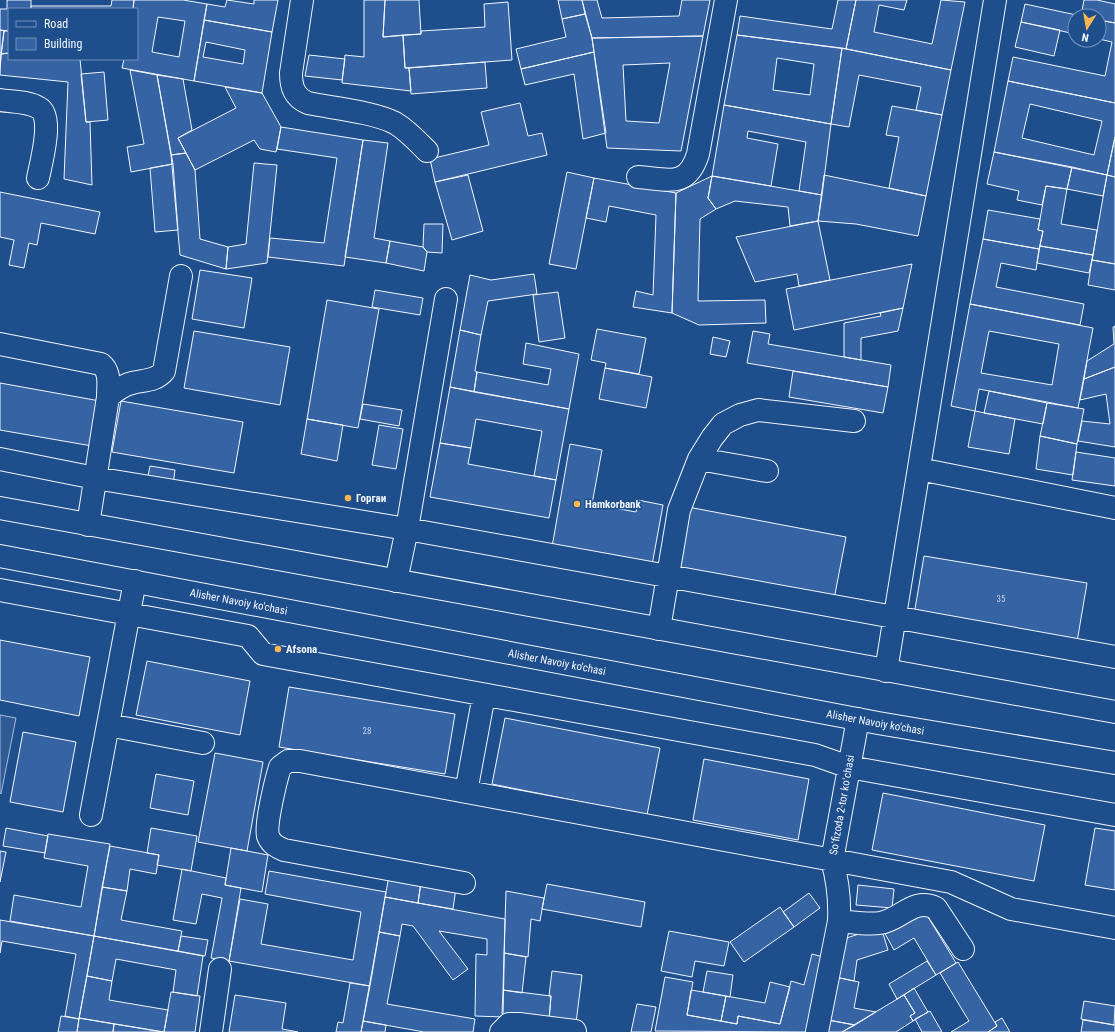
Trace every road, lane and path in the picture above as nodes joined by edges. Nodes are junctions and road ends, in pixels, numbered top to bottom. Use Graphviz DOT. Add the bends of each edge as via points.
graph roads {
  1 [pos="302,0"];
  2 [pos="726,0"];
  3 [pos="995,0"];
  4 [pos="0,100"];
  5 [pos="427,152"];
  6 [pos="638,177"];
  7 [pos="38,178"];
  8 [pos="181,276"];
  9 [pos="446,299"];
  10 [pos="0,344"];
  11 [pos="108,397"];
  12 [pos="854,420"];
  13 [pos="0,459"];
  14 [pos="699,459"];
  15 [pos="919,469"];
  16 [pos="767,472"];
  17 [pos="95,478"];
  18 [pos="0,508"];
  19 [pos="1115,508"];
  20 [pos="88,525"];
  21 [pos="407,529"];
  22 [pos="0,556"];
  23 [pos="668,576"];
  24 [pos="135,581"];
  25 [pos="396,581"];
  26 [pos="0,590"];
  27 [pos="129,614"];
  28 [pos="895,618"];
  29 [pos="659,629"];
  30 [pos="1115,657"];
  31 [pos="886,671"];
  32 [pos="484,695"];
  33 [pos="1115,712"];
  34 [pos="858,719"];
  35 [pos="108,725"];
  36 [pos="203,743"];
  37 [pos="1115,763"];
  38 [pos="849,766"];
  39 [pos="466,792"];
  40 [pos="92,815"];
  41 [pos="1115,815"];
  42 [pos="832,860"];
  43 [pos="464,883"];
  44 [pos="839,922"];
  45 [pos="1115,928"];
  46 [pos="963,949"];
  47 [pos="220,968"];
  48 [pos="575,1031"];
  49 [pos="211,1032"];
  50 [pos="501,1032"];
  51 [pos="817,1032"];
  1 -- 5 [label="street" via="291,73 291,83 300,100 394,122"];
  2 -- 6 [label="street" via="694,167 687,176 676,180"];
  3 -- 15 [label="street"];
  4 -- 7 [label="street" via="30,104 45,113 47,123"];
  8 -- 11 [label="street" via="164,371 160,377 119,388"];
  9 -- 21 [label="street"];
  10 -- 11 [label="street" via="101,364 106,368 108,377"];
  11 -- 17 [label="street"];
  12 -- 14 [label="street" via="758,410 740,415 723,424"];
  13 -- 17 [label="street"];
  14 -- 16 [label="street"];
  14 -- 23 [label="street" via="679,510"];
  15 -- 19 [label="street"];
  15 -- 28 [label="street"];
  17 -- 20 [label="street"];
  17 -- 21 [label="street"];
  18 -- 20 [label="street"];
  20 -- 25 [label="street"];
  21 -- 23 [label="street"];
  21 -- 25 [label="street"];
  22 -- 24 [label="street, Alisher Navoiy ko'chasi"];
  23 -- 28 [label="street"];
  23 -- 29 [label="street"];
  24 -- 27 [label="street"];
  24 -- 34 [label="street, Alisher Navoiy ko'chasi"];
  25 -- 29 [label="street"];
  26 -- 27 [label="street"];
  27 -- 32 [label="street" via="248,636 263,654"];
  27 -- 35 [label="street"];
  28 -- 30 [label="street"];
  28 -- 31 [label="street"];
  29 -- 31 [label="street"];
  31 -- 33 [label="street"];
  32 -- 38 [label="street" via="815,755"];
  32 -- 39 [label="street"];
  34 -- 37 [label="street, Alisher Navoiy ko'chasi"];
  34 -- 38 [label="street, Soʻfizoda 2-tor koʻchasi"];
  35 -- 36 [label="street"];
  35 -- 40 [label="street"];
  38 -- 41 [label="street"];
  38 -- 42 [label="street, Soʻfizoda 2-tor koʻchasi"];
  39 -- 42 [label="street"];
  39 -- 43 [label="street" via="300,761 288,761 280,767 268,824 268,835 274,845 284,850"];
  42 -- 44 [label="street, Soʻfizoda 2-tor koʻchasi" via="838,882"];
  42 -- 45 [label="street" via="951,882 1010,909"];
  44 -- 46 [label="street" via="881,923 917,905 930,906 936,908"];
  44 -- 51 [label="street, Soʻfizoda 2-tor koʻchasi"];
  47 -- 49 [label="street"];
  48 -- 50 [label="street" via="509,1024"];
}
